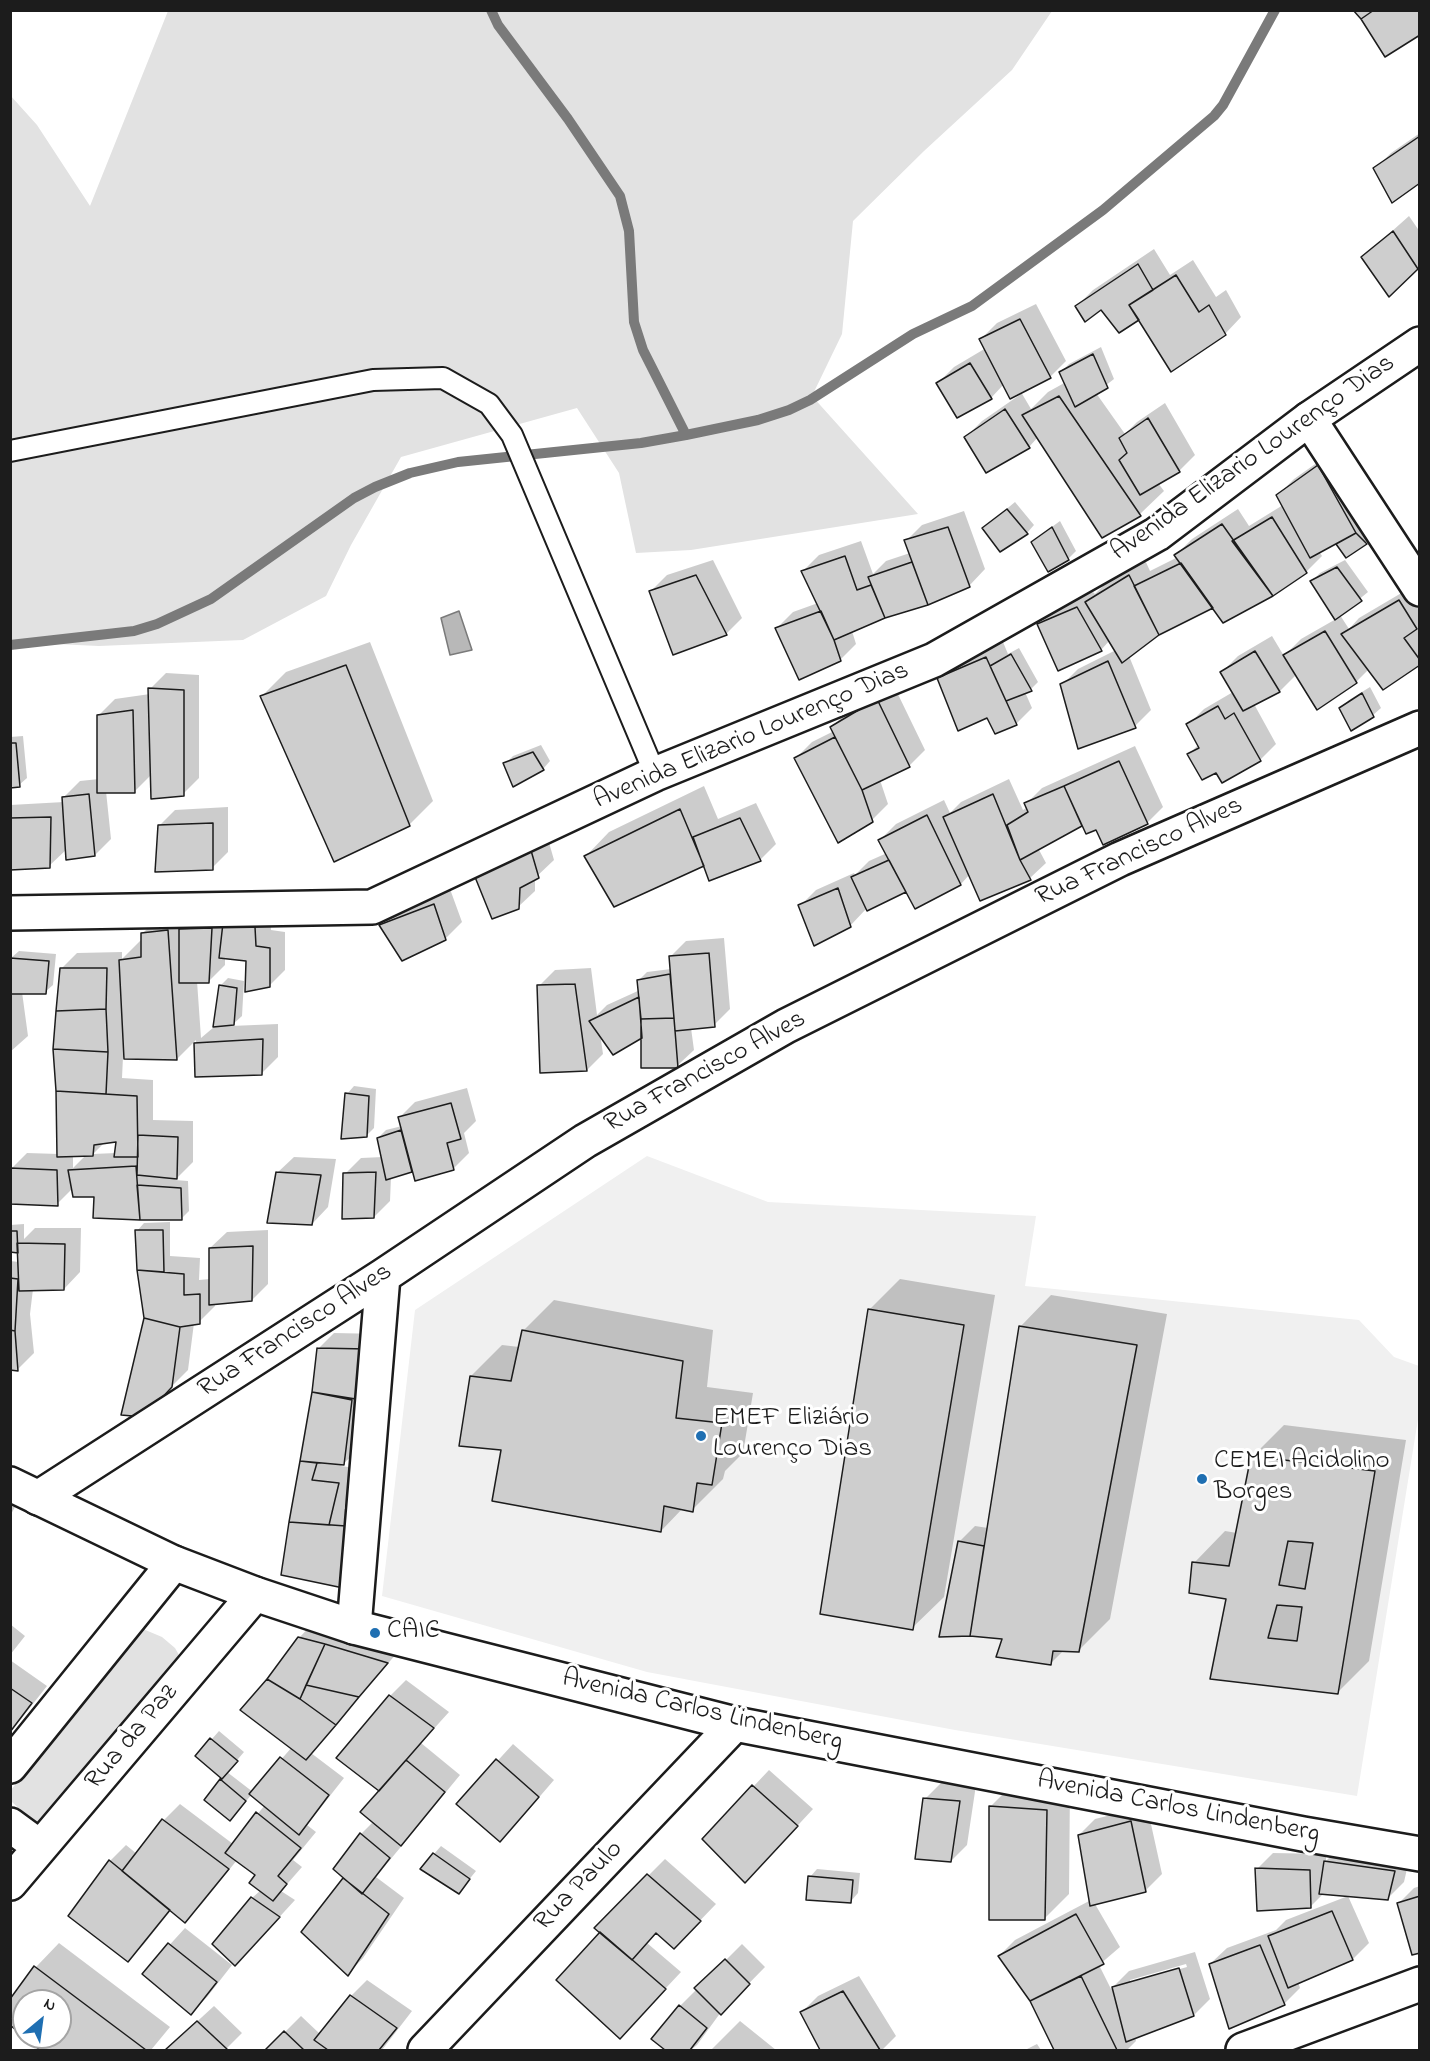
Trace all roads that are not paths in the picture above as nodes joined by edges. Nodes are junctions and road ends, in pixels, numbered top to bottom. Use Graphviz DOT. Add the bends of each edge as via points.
graph roads {
  1 [pos="1419,344"];
  2 [pos="1309,419"];
  3 [pos="10,451"];
  4 [pos="1419,589"];
  5 [pos="1419,728"];
  6 [pos="655,774"];
  7 [pos="10,913"];
  8 [pos="383,1276"];
  9 [pos="24,1491"];
  10 [pos="174,1563"];
  11 [pos="255,1594"];
  12 [pos="354,1627"];
  13 [pos="735,1724"];
  14 [pos="10,1766"];
  15 [pos="10,1826"];
  16 [pos="40,1848"];
  17 [pos="1419,1854"];
  18 [pos="10,1882"];
  19 [pos="1419,1984"];
  20 [pos="425,2050"];
  21 [pos="1244,2050"];
  1 -- 2 [label="street, Avenida Elizario Lourenço Dias"];
  2 -- 4 [label="street"];
  2 -- 6 [label="street, Avenida Elizario Lourenço Dias" via="1157,534 934,660"];
  3 -- 6 [label="lane" via="373,380 443,378 489,404 512,435"];
  5 -- 8 [label="street, Rua Francisco Alves" via="1120,859 786,1026 585,1141"];
  6 -- 7 [label="street, Avenida Elizario Lourenço Dias" via="372,907"];
  8 -- 9 [label="street, Rua Francisco Alves"];
  8 -- 12 [label="street"];
  9 -- 10 [label="street, Avenida Carlos Lindenberg"];
  10 -- 11 [label="street, Avenida Carlos Lindenberg"];
  10 -- 14 [label="street"];
  11 -- 12 [label="street, Avenida Carlos Lindenberg"];
  11 -- 16 [label="street, Rua da Paz"];
  12 -- 13 [label="street, Avenida Carlos Lindenberg"];
  13 -- 17 [label="street, Avenida Carlos Lindenberg"];
  13 -- 20 [label="street, Rua Paulo"];
  15 -- 16 [label="street"];
  16 -- 18 [label="street, Rua da Paz"];
  19 -- 21 [label="street"];
}
